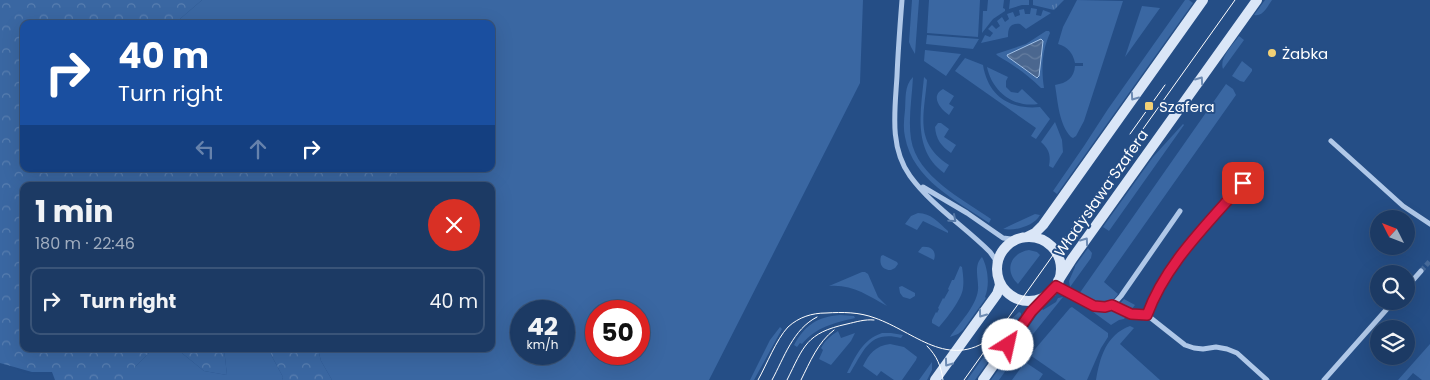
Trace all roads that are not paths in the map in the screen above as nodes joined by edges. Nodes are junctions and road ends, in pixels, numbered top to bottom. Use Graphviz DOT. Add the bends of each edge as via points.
graph roads {
  1 [pos="902,0"];
  2 [pos="1203,0"];
  3 [pos="1256,0"];
  4 [pos="1331,141"];
  5 [pos="1256,168"];
  6 [pos="918,185"];
  7 [pos="1180,211"];
  8 [pos="1430,224"];
  9 [pos="1023,237"];
  10 [pos="1421,271"];
  11 [pos="998,276"];
  12 [pos="1415,278"];
  13 [pos="1057,284"];
  14 [pos="1046,296"];
  15 [pos="1112,305"];
  16 [pos="1386,310"];
  17 [pos="1147,315"];
  18 [pos="935,380"];
  19 [pos="983,380"];
  20 [pos="1267,380"];
  21 [pos="1324,380"];
  1 -- 6 [label="street" via="895,136 901,160"];
  2 -- 9 [label="main road, Władysława Szafera, one-way" via="1043,225 1035,233"];
  13 -- 3 [label="main road, Władysława Szafera, one-way"];
  4 -- 8 [label="street" via="1403,206"];
  5 -- 17 [label="street" via="1178,258 1162,281"];
  6 -- 9 [label="street" via="1003,238"];
  6 -- 11 [label="street, one-way" via="989,251 995,259"];
  7 -- 15 [label="street"];
  9 -- 11 [label="main road" via="1002,252"];
  9 -- 13 [label="main road" via="1042,239 1056,251 1061,266"];
  10 -- 12 [label="street"];
  11 -- 14 [label="main road" via="1014,297 1035,300"];
  11 -- 18 [label="main road, one-way" via="1000,286 997,294"];
  13 -- 14 [label="main road"];
  13 -- 15 [label="street" via="1094,306"];
  14 -- 19 [label="main road"];
  15 -- 17 [label="street" via="1131,314"];
  16 -- 21 [label="street"];
  17 -- 20 [label="street" via="1185,345 1204,349 1216,347 1237,353"];
}
